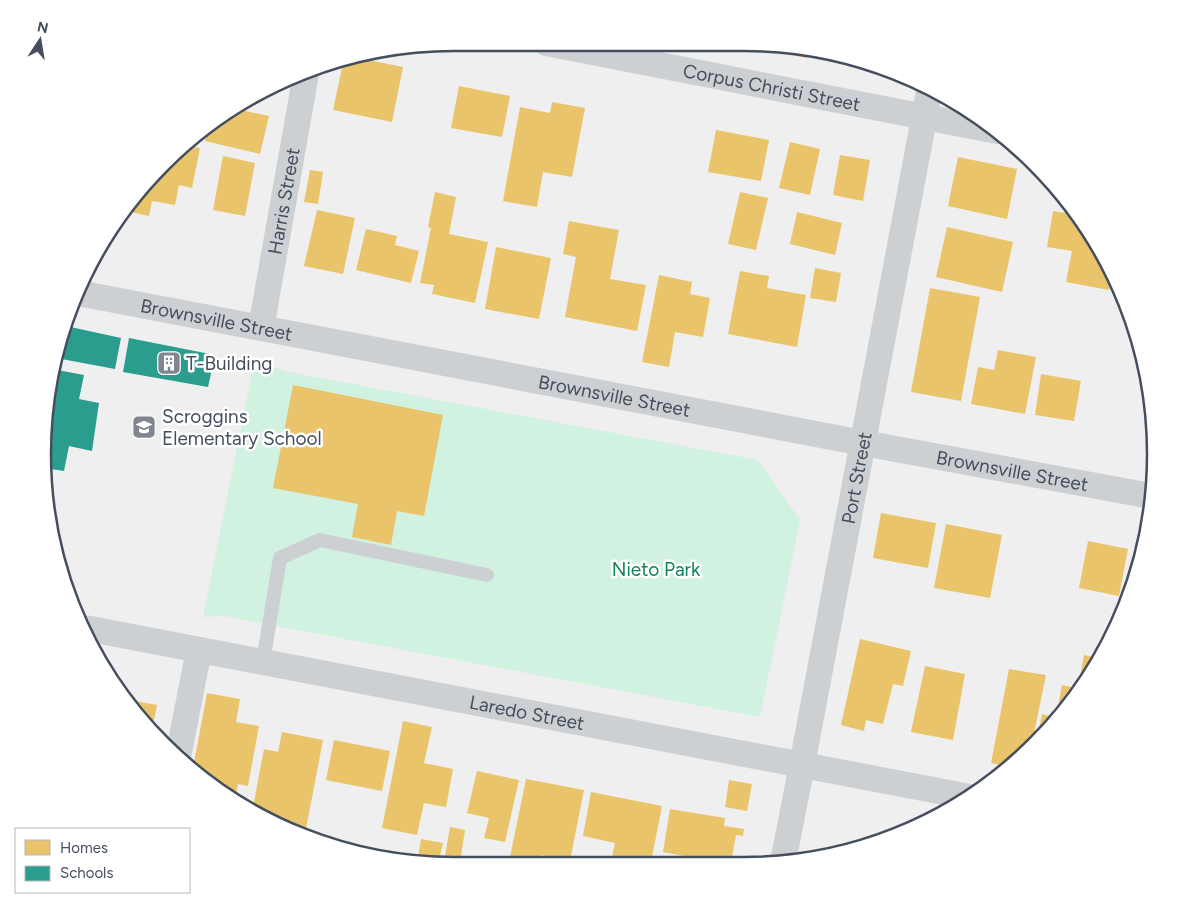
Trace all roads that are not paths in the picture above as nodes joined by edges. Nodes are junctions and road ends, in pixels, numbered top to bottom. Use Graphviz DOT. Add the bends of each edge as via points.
graph roads {
  1 [pos="586,51"];
  2 [pos="305,80"];
  3 [pos="928,96"];
  4 [pos="925,118"];
  5 [pos="982,129"];
  6 [pos="85,294"];
  7 [pos="262,328"];
  8 [pos="863,443"];
  9 [pos="1144,495"];
  10 [pos="487,575"];
  11 [pos="92,629"];
  12 [pos="199,650"];
  13 [pos="263,662"];
  14 [pos="180,749"];
  15 [pos="802,765"];
  16 [pos="958,795"];
  17 [pos="784,854"];
  1 -- 4 [label="street, Corpus Christi Street"];
  2 -- 7 [label="street, Harris Street"];
  3 -- 4 [label="street, Port Street"];
  4 -- 5 [label="street, Corpus Christi Street"];
  4 -- 8 [label="street, Port Street"];
  6 -- 7 [label="street, Brownsville Street"];
  7 -- 8 [label="street, Brownsville Street"];
  8 -- 9 [label="street, Brownsville Street"];
  8 -- 15 [label="street, Port Street"];
  10 -- 13 [label="lane" via="320,540 280,558"];
  11 -- 12 [label="street, Laredo Street"];
  12 -- 13 [label="street, Laredo Street"];
  12 -- 14 [label="street"];
  13 -- 15 [label="street, Laredo Street"];
  15 -- 16 [label="street, Laredo Street"];
  15 -- 17 [label="street, Port Street"];
}
